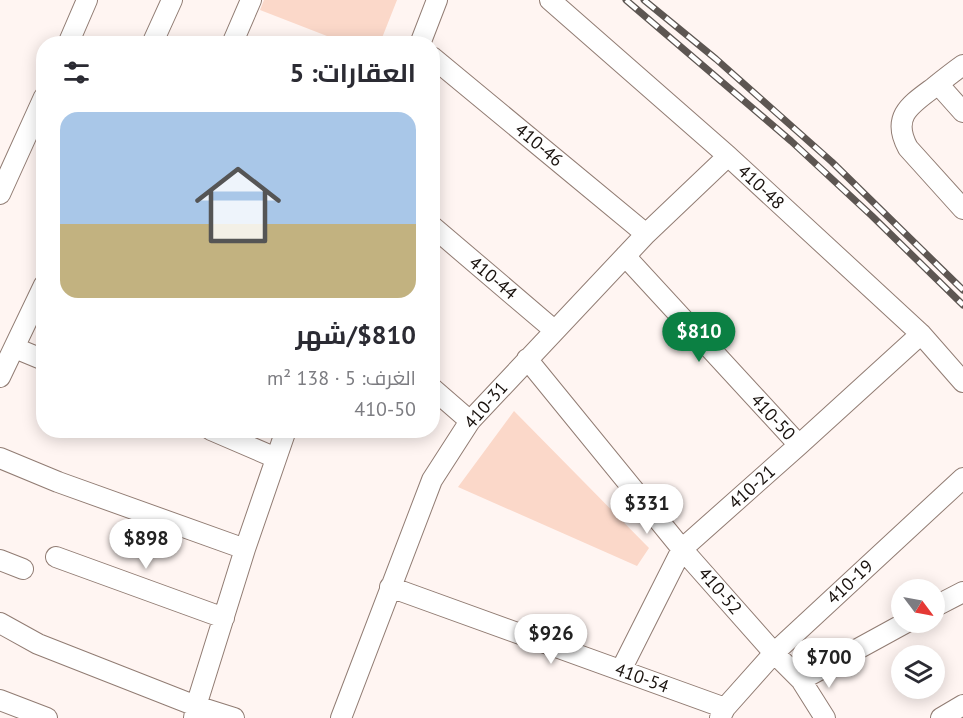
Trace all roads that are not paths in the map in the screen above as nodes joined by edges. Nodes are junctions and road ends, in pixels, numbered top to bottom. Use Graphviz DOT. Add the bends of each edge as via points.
graph roads {
  1 [pos="87,0"];
  2 [pos="172,0"];
  3 [pos="251,0"];
  4 [pos="437,0"];
  5 [pos="550,0"];
  6 [pos="71,36"];
  7 [pos="156,36"];
  8 [pos="235,36"];
  9 [pos="423,36"];
  10 [pos="440,64"];
  11 [pos="963,65"];
  12 [pos="938,84"];
  13 [pos="963,112"];
  14 [pos="36,115"];
  15 [pos="728,156"];
  16 [pos="0,194"];
  17 [pos="963,208"];
  18 [pos="440,233"];
  19 [pos="646,234"];
  20 [pos="626,256"];
  21 [pos="36,302"];
  22 [pos="554,330"];
  23 [pos="921,334"];
  24 [pos="15,348"];
  25 [pos="36,357"];
  26 [pos="527,359"];
  27 [pos="0,377"];
  28 [pos="963,382"];
  29 [pos="440,395"];
  30 [pos="470,421"];
  31 [pos="230,438"];
  32 [pos="283,438"];
  33 [pos="800,445"];
  34 [pos="0,458"];
  35 [pos="276,458"];
  36 [pos="963,478"];
  37 [pos="245,549"];
  38 [pos="682,549"];
  39 [pos="56,557"];
  40 [pos="0,560"];
  41 [pos="23,569"];
  42 [pos="390,587"];
  43 [pos="963,592"];
  44 [pos="945,601"];
  45 [pos="224,618"];
  46 [pos="0,623"];
  47 [pos="891,631"];
  48 [pos="774,653"];
  49 [pos="621,670"];
  50 [pos="801,680"];
  51 [pos="0,700"];
  52 [pos="963,705"];
  53 [pos="195,712"];
  54 [pos="723,713"];
  55 [pos="47,718"];
  56 [pos="234,718"];
  57 [pos="341,718"];
  58 [pos="825,718"];
  59 [pos="941,718"];
  1 -- 6 [label="street"];
  2 -- 7 [label="street"];
  3 -- 8 [label="street"];
  4 -- 9 [label="street"];
  5 -- 15 [label="street, 410-48"];
  10 -- 19 [label="street, 410-46"];
  11 -- 12 [label="street"];
  12 -- 13 [label="street"];
  12 -- 17 [label="street" via="907,108 901,128 903,139"];
  14 -- 16 [label="street"];
  15 -- 19 [label="street, 410-31"];
  15 -- 23 [label="street, 410-48"];
  18 -- 22 [label="street, 410-44"];
  19 -- 20 [label="street, 410-31"];
  20 -- 22 [label="street, 410-31"];
  20 -- 33 [label="street, 410-50"];
  21 -- 24 [label="street"];
  22 -- 26 [label="street, 410-31"];
  23 -- 28 [label="street, 410-48"];
  23 -- 33 [label="street, 410-21"];
  24 -- 25 [label="street"];
  24 -- 27 [label="street"];
  26 -- 30 [label="street, 410-31"];
  26 -- 38 [label="street, 410-52"];
  29 -- 30 [label="street"];
  30 -- 42 [label="street, 410-31" via="432,480"];
  31 -- 35 [label="street"];
  32 -- 35 [label="street"];
  33 -- 38 [label="street, 410-21"];
  34 -- 37 [label="street"];
  35 -- 37 [label="street"];
  36 -- 48 [label="street, 410-19"];
  37 -- 45 [label="street"];
  38 -- 48 [label="street, 410-52"];
  38 -- 49 [label="street, 410-21"];
  39 -- 45 [label="street"];
  40 -- 41 [label="street"];
  42 -- 49 [label="street, 410-54"];
  42 -- 57 [label="street, 410-31"];
  43 -- 44 [label="street"];
  45 -- 53 [label="street"];
  46 -- 53 [label="street" via="38,644"];
  47 -- 50 [label="street"];
  48 -- 50 [label="street, 410-52"];
  48 -- 54 [label="street, 410-19"];
  49 -- 54 [label="street, 410-54"];
  50 -- 58 [label="street, 410-52"];
  51 -- 55 [label="street"];
  52 -- 59 [label="street"];
  53 -- 56 [label="street"];
}
